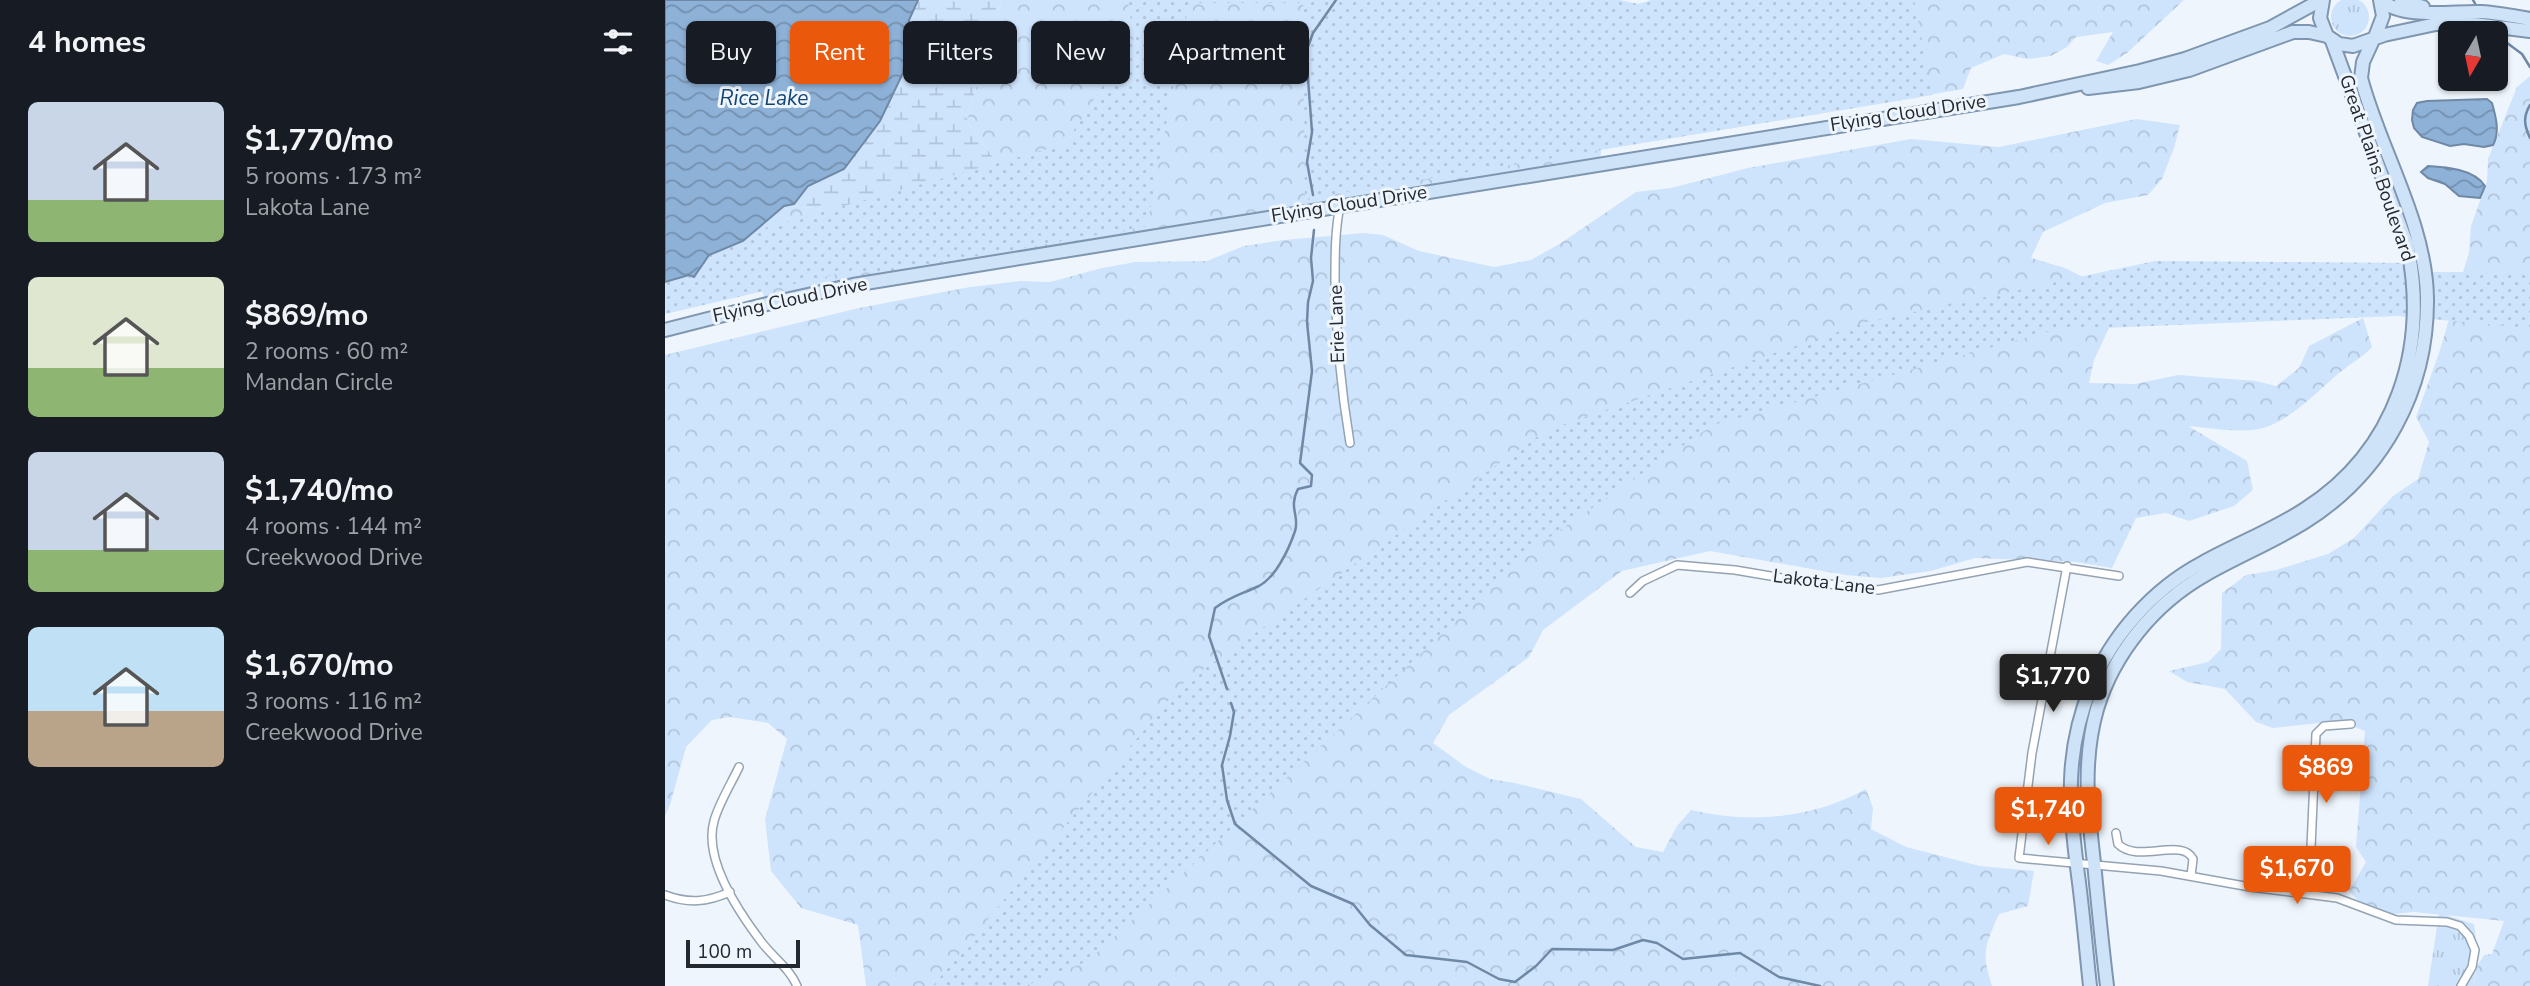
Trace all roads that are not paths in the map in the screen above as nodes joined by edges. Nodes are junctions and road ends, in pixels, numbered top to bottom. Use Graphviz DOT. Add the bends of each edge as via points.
graph roads {
  1 [pos="2304,0"];
  2 [pos="2322,0"];
  3 [pos="2380,0"];
  4 [pos="2401,0"];
  5 [pos="2455,10"];
  6 [pos="2530,19"];
  7 [pos="2530,32"];
  8 [pos="2374,38"];
  9 [pos="2330,39"];
  10 [pos="2225,44"];
  11 [pos="2035,93"];
  12 [pos="1341,205"];
  13 [pos="665,330"];
  14 [pos="1350,443"];
  15 [pos="2067,566"];
  16 [pos="2119,576"];
  17 [pos="1630,593"];
  18 [pos="2351,724"];
  19 [pos="739,767"];
  20 [pos="2116,833"];
  21 [pos="2076,863"];
  22 [pos="2094,864"];
  23 [pos="2191,876"];
  24 [pos="730,892"];
  25 [pos="2309,893"];
  26 [pos="665,895"];
  27 [pos="797,986"];
  28 [pos="2090,986"];
  29 [pos="2107,986"];
  30 [pos="2461,986"];
  1 -- 10 [label="main road" via="2280,18"];
  2 -- 9 [label="main road, Great Plains Boulevard" via="2320,18"];
  2 -- 10 [label="main road, Flying Cloud Drive" via="2270,28"];
  3 -- 5 [label="main road" via="2403,11"];
  3 -- 8 [label="main road, Great Plains Boulevard" via="2383,16"];
  4 -- 5 [label="main road"];
  5 -- 6 [label="main road"];
  7 -- 8 [label="main road, Flying Cloud Drive" via="2465,23 2423,26"];
  8 -- 9 [label="main road, Flying Cloud Drive" via="2353,46"];
  8 -- 22 [label="main road, Great Plains Boulevard" via="2361,78 2415,232 2425,276 2425,335 2412,392 2386,446 2345,492 2303,524 2183,589 2153,615 2120,658 2101,700 2087,758"];
  9 -- 11 [label="main road, Flying Cloud Drive" via="2293,32 2164,77"];
  9 -- 21 [label="main road, Great Plains Boulevard" via="2407,244 2414,275 2413,341 2404,378 2383,427 2351,471 2305,509 2174,581 2143,608 2111,649 2087,699 2072,754 2070,803"];
  10 -- 11 [label="main road, Flying Cloud Drive" via="2157,67"];
  11 -- 12 [label="main road, Flying Cloud Drive"];
  12 -- 13 [label="main road, Flying Cloud Drive" via="853,285"];
  12 -- 14 [label="street, Erie Lane" via="1336,310"];
  15 -- 16 [label="street, Lakota Lane"];
  15 -- 17 [label="street, Lakota Lane" via="2010,563 1878,590 1677,565 1643,581"];
  15 -- 21 [label="street" via="2032,753 2019,859"];
  18 -- 25 [label="street" via="2324,726 2316,734"];
  19 -- 24 [label="street" via="712,835 712,852"];
  20 -- 23 [label="street" via="2124,849 2186,851 2193,859"];
  21 -- 22 [label="street"];
  21 -- 28 [label="main road, Great Plains Boulevard"];
  22 -- 23 [label="street"];
  22 -- 29 [label="main road, Great Plains Boulevard"];
  23 -- 25 [label="street"];
  24 -- 26 [label="street" via="699,902"];
  24 -- 27 [label="street" via="758,938"];
  25 -- 30 [label="street" via="2351,902 2396,920 2460,926 2475,950"];
}
